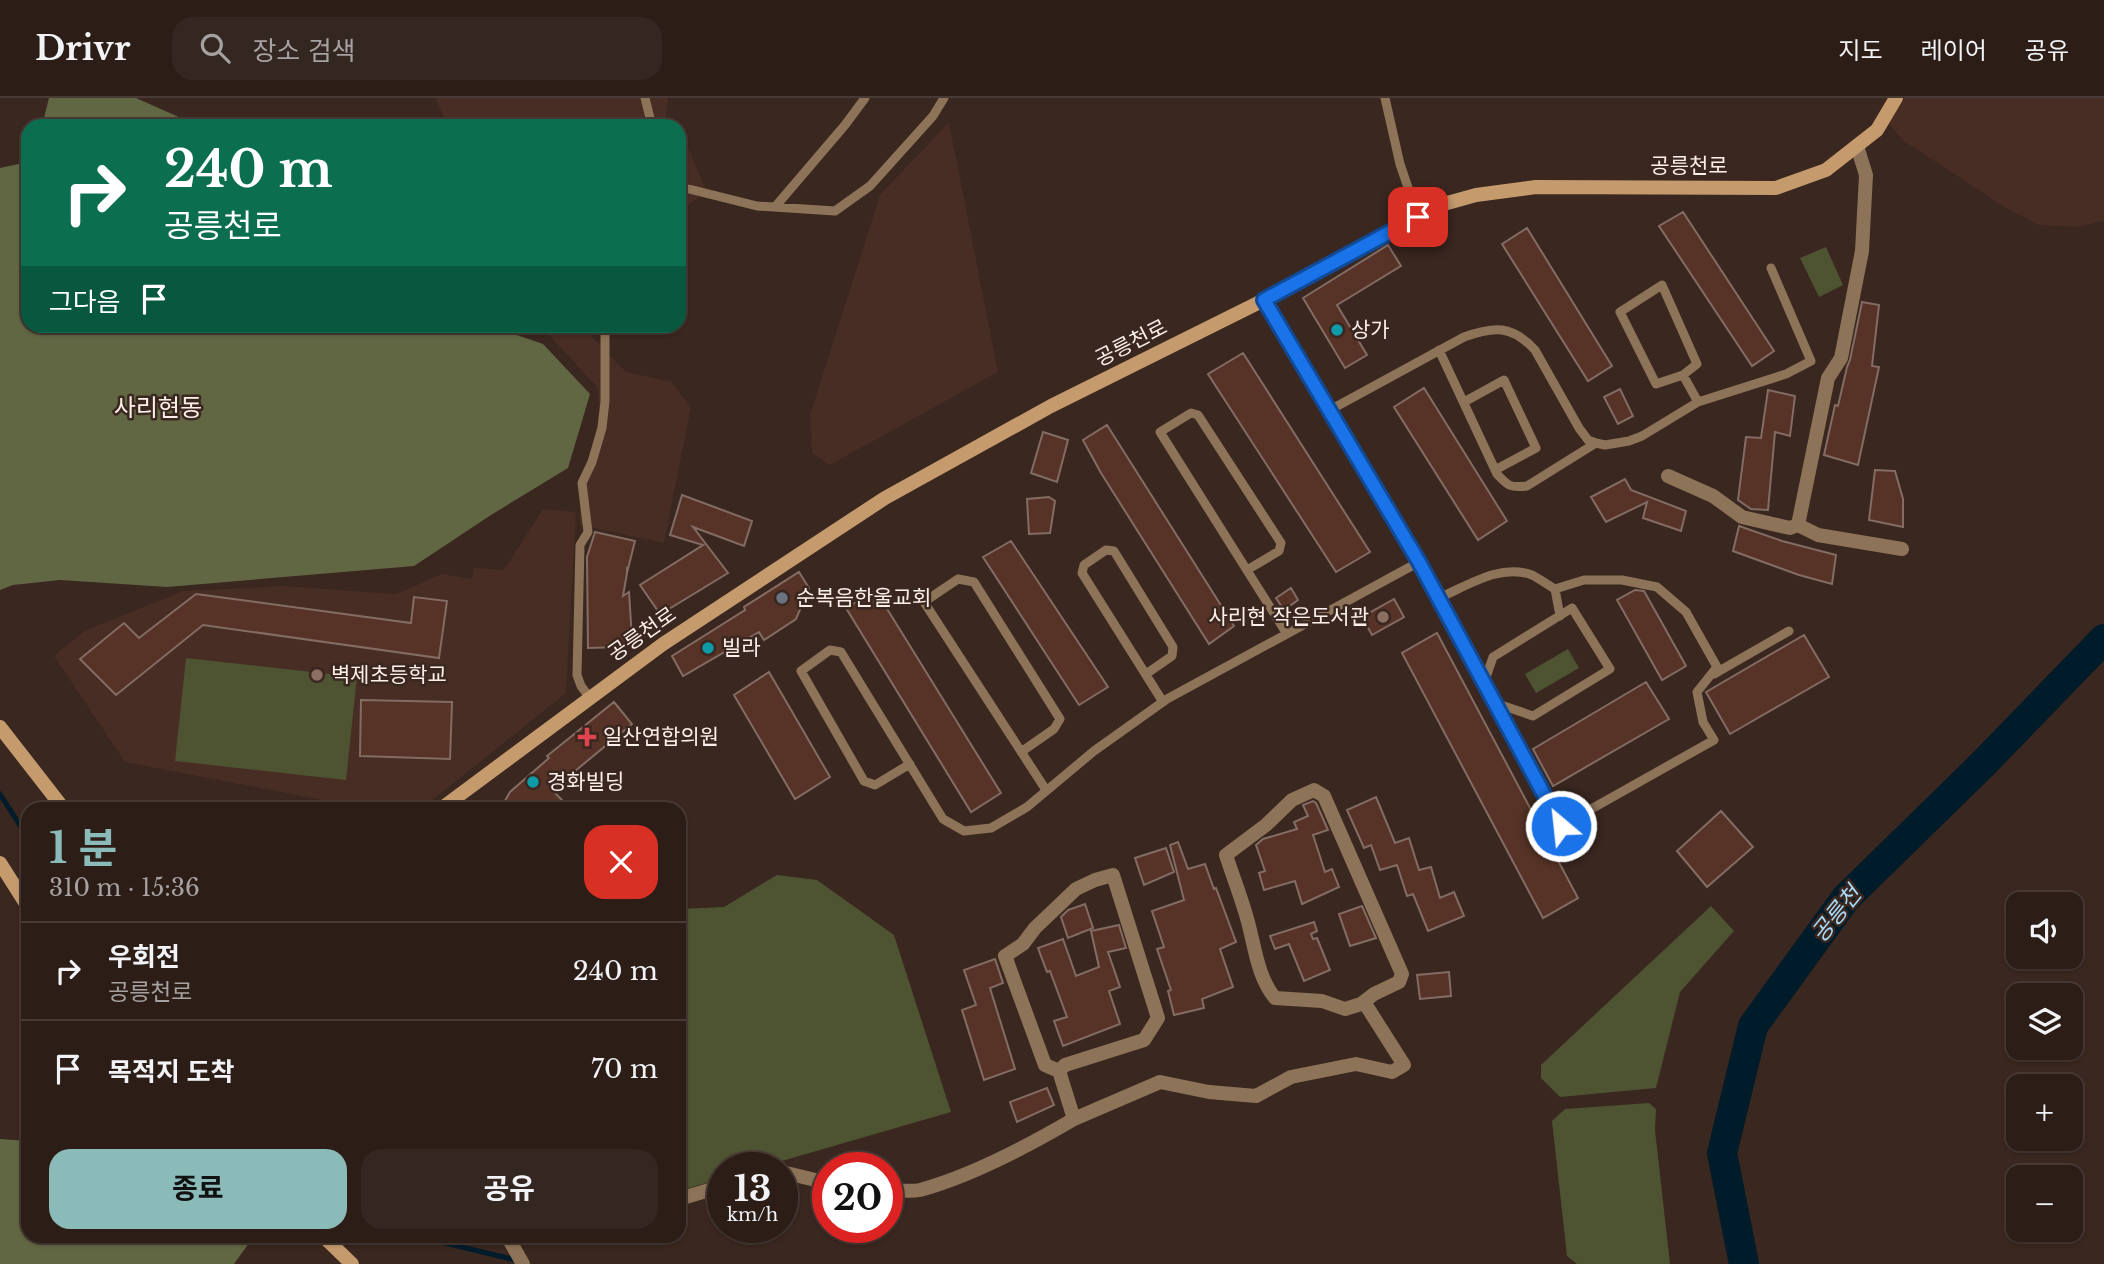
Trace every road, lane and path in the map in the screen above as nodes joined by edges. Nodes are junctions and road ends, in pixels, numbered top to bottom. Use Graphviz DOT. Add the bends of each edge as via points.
graph roads {
  1 [pos="645,98"];
  2 [pos="865,98"];
  3 [pos="944,98"];
  4 [pos="1385,98"];
  5 [pos="1896,98"];
  6 [pos="650,119"];
  7 [pos="1857,146"];
  8 [pos="686,190"];
  9 [pos="775,208"];
  10 [pos="1418,217"];
  11 [pos="1772,268"];
  12 [pos="1264,300"];
  13 [pos="605,333"];
  14 [pos="1439,350"];
  15 [pos="1683,375"];
  16 [pos="1464,402"];
  17 [pos="1698,402"];
  18 [pos="1330,410"];
  19 [pos="1597,443"];
  20 [pos="1495,470"];
  21 [pos="1668,476"];
  22 [pos="1798,525"];
  23 [pos="1902,549"];
  24 [pos="1419,562"];
  25 [pos="1247,570"];
  26 [pos="1555,589"];
  27 [pos="1439,598"];
  28 [pos="1559,616"];
  29 [pos="1789,631"];
  30 [pos="1287,634"];
  31 [pos="1146,674"];
  32 [pos="1710,676"];
  33 [pos="1484,682"];
  34 [pos="590,698"];
  35 [pos="1163,702"];
  36 [pos="1495,703"];
  37 [pos="0,727"];
  38 [pos="1021,752"];
  39 [pos="910,764"];
  40 [pos="1046,790"];
  41 [pos="58,802"];
  42 [pos="450,802"];
  43 [pos="0,863"];
  44 [pos="21,895"];
  45 [pos="1364,1002"];
  46 [pos="1059,1071"];
  47 [pos="1074,1119"];
  48 [pos="707,1191"];
  49 [pos="903,1191"];
  50 [pos="686,1197"];
  51 [pos="330,1243"];
  52 [pos="511,1243"];
  53 [pos="352,1264"];
  54 [pos="523,1264"];
  1 -- 6 [label="lane"];
  2 -- 9 [label="lane"];
  3 -- 9 [label="lane" via="870,186 835,211"];
  4 -- 10 [label="lane"];
  5 -- 7 [label="street, 공릉천로" via="1877,130"];
  7 -- 10 [label="street, 공릉천로" via="1826,170 1776,188 1536,187 1476,195"];
  7 -- 22 [label="street" via="1866,174 1862,251 1841,358 1828,378"];
  8 -- 9 [label="lane"];
  10 -- 12 [label="street, 공릉천로"];
  11 -- 17 [label="lane" via="1811,361 1786,374"];
  12 -- 18 [label="lane"];
  12 -- 34 [label="street, 공릉천로" via="1051,406 886,498 663,644"];
  13 -- 34 [label="lane" via="602,428 582,483 587,533 580,545 576,661 581,687"];
  14 -- 16 [label="lane"];
  14 -- 18 [label="lane"];
  14 -- 19 [label="lane" via="1487,329 1525,340 1579,428"];
  15 -- 15 [label="lane" via="1697,364 1662,285 1620,312 1656,384"];
  15 -- 17 [label="lane"];
  16 -- 20 [label="lane"];
  16 -- 20 [label="lane" via="1504,380 1536,448"];
  17 -- 19 [label="lane" via="1636,439"];
  18 -- 24 [label="lane"];
  19 -- 20 [label="lane" via="1527,486 1507,485"];
  21 -- 22 [label="street" via="1713,496 1742,517 1790,528"];
  22 -- 23 [label="street" via="1818,535"];
  24 -- 27 [label="lane"];
  24 -- 30 [label="lane"];
  25 -- 25 [label="lane" via="1160,432 1191,413 1198,415 1281,543 1279,551"];
  25 -- 30 [label="lane"];
  26 -- 27 [label="lane" via="1532,575 1513,571 1491,575"];
  26 -- 28 [label="lane"];
  26 -- 32 [label="lane" via="1584,580 1622,580 1657,587 1686,612 1717,667"];
  27 -- 33 [label="lane"];
  28 -- 33 [label="lane" via="1493,657"];
  28 -- 36 [label="lane" via="1572,608 1610,669 1533,716"];
  29 -- 32 [label="lane"];
  30 -- 35 [label="lane"];
  31 -- 31 [label="lane" via="1082,573 1084,565 1106,550 1114,551 1173,647 1172,656"];
  31 -- 35 [label="lane"];
  32 -- 36 [label="lane" via="1697,692 1703,722 1714,740 1561,826"];
  33 -- 36 [label="lane"];
  34 -- 42 [label="street, 공릉천로"];
  35 -- 40 [label="lane"];
  37 -- 41 [label="street"];
  38 -- 38 [label="lane" via="924,602 958,579 974,582 1060,719 1054,729"];
  38 -- 40 [label="lane"];
  39 -- 39 [label="lane" via="841,652 831,650 801,671 864,781 876,785"];
  39 -- 40 [label="lane" via="943,819 964,831 991,828"];
  43 -- 44 [label="street"];
  45 -- 45 [label="street" via="1399,982 1402,974 1324,796 1314,790 1292,800 1226,855 1256,958 1275,999 1322,1002 1345,1009"];
  45 -- 47 [label="street" via="1404,1065 1392,1072 1356,1064 1291,1077 1256,1096 1209,1093 1160,1082"];
  46 -- 46 [label="street" via="1144,1040 1158,1018 1113,875 1076,889 1023,944 1005,956 1045,1065"];
  46 -- 47 [label="street"];
  47 -- 49 [label="street" via="976,1170 918,1191"];
  48 -- 50 [label="street"];
  51 -- 53 [label="street"];
  52 -- 54 [label="street"];
}
